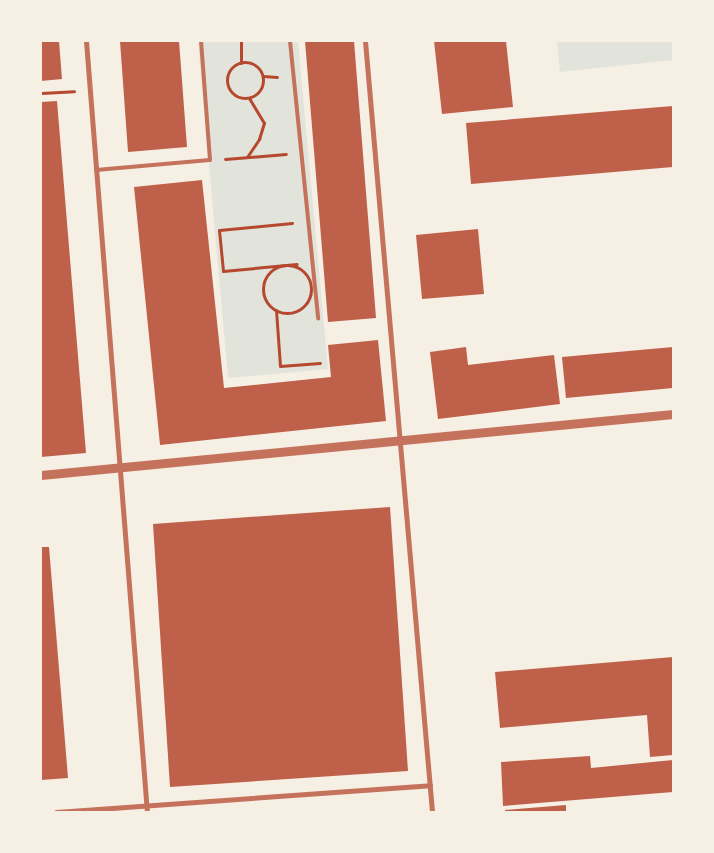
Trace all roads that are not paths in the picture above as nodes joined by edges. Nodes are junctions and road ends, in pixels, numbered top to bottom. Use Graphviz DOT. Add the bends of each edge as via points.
graph roads {
  1 [pos="86,41"];
  2 [pos="201,41"];
  3 [pos="290,41"];
  4 [pos="365,41"];
  5 [pos="96,170"];
  6 [pos="318,319"];
  7 [pos="673,414"];
  8 [pos="402,440"];
  9 [pos="118,468"];
  10 [pos="41,475"];
  11 [pos="430,784"];
  12 [pos="146,805"];
  13 [pos="56,812"];
  14 [pos="147,812"];
  15 [pos="432,812"];
  1 -- 5 [label="street"];
  2 -- 5 [label="lane" via="210,160"];
  3 -- 6 [label="lane"];
  4 -- 8 [label="street"];
  5 -- 9 [label="street"];
  7 -- 8 [label="street"];
  8 -- 9 [label="street"];
  8 -- 11 [label="street"];
  9 -- 10 [label="street"];
  9 -- 12 [label="street"];
  11 -- 12 [label="street"];
  11 -- 15 [label="street"];
  12 -- 13 [label="street"];
  12 -- 14 [label="street"];
}
